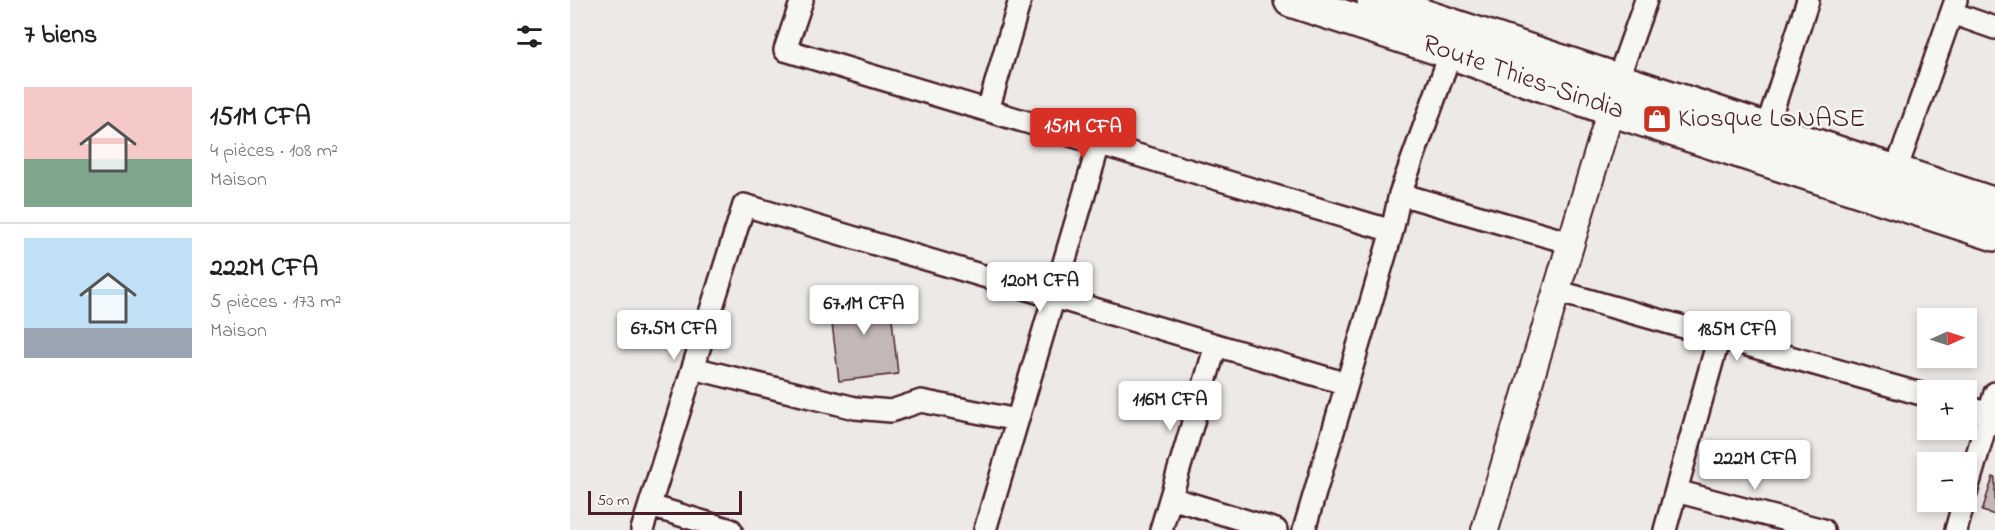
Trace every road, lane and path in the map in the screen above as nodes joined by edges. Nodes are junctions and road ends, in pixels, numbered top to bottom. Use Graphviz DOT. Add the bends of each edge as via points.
graph roads {
  1 [pos="802,0"];
  2 [pos="1020,0"];
  3 [pos="1290,0"];
  4 [pos="1374,0"];
  5 [pos="1646,0"];
  6 [pos="1808,0"];
  7 [pos="1954,7"];
  8 [pos="1995,28"];
  9 [pos="1451,52"];
  10 [pos="1614,95"];
  11 [pos="988,110"];
  12 [pos="1766,130"];
  13 [pos="1099,144"];
  14 [pos="1895,173"];
  15 [pos="1400,194"];
  16 [pos="1995,206"];
  17 [pos="1392,231"];
  18 [pos="1995,234"];
  19 [pos="1571,243"];
  20 [pos="1556,291"];
  21 [pos="1053,297"];
  22 [pos="1719,337"];
  23 [pos="1216,345"];
  24 [pos="693,368"];
  25 [pos="1347,384"];
  26 [pos="1917,393"];
  27 [pos="1995,393"];
  28 [pos="1977,410"];
  29 [pos="1990,414"];
  30 [pos="1017,420"];
  31 [pos="1977,457"];
  32 [pos="1676,491"];
  33 [pos="1171,498"];
  34 [pos="650,506"];
  35 [pos="1961,512"];
  36 [pos="642,530"];
  37 [pos="731,530"];
  38 [pos="985,530"];
  39 [pos="1161,530"];
  40 [pos="1276,530"];
  41 [pos="1304,530"];
  42 [pos="1485,530"];
  43 [pos="1665,530"];
  44 [pos="1823,530"];
  45 [pos="1956,530"];
  1 -- 11 [label="street" via="786,50"];
  2 -- 11 [label="street"];
  3 -- 9 [label="main road, Route Thies-Sindia"];
  4 -- 10 [label="main road, Route Thies-Sindia"];
  5 -- 10 [label="street"];
  6 -- 12 [label="street"];
  7 -- 8 [label="street"];
  7 -- 14 [label="street"];
  9 -- 10 [label="main road, Route Thies-Sindia"];
  9 -- 15 [label="street"];
  10 -- 12 [label="main road, Route Thies-Sindia"];
  10 -- 18 [label="main road, Route Thies-Sindia"];
  10 -- 19 [label="street"];
  11 -- 13 [label="street"];
  12 -- 14 [label="main road, Route Thies-Sindia"];
  13 -- 17 [label="street"];
  13 -- 21 [label="street"];
  14 -- 16 [label="main road, Route Thies-Sindia"];
  15 -- 17 [label="street"];
  15 -- 19 [label="street"];
  17 -- 25 [label="street"];
  19 -- 20 [label="street"];
  20 -- 22 [label="street"];
  20 -- 42 [label="street"];
  21 -- 23 [label="street"];
  21 -- 24 [label="street" via="744,205"];
  21 -- 30 [label="street"];
  22 -- 26 [label="street"];
  22 -- 32 [label="street"];
  23 -- 25 [label="street"];
  23 -- 33 [label="street"];
  24 -- 30 [label="street" via="855,408 891,411 921,401"];
  24 -- 34 [label="street"];
  25 -- 41 [label="street"];
  27 -- 29 [label="street"];
  28 -- 29 [label="street"];
  29 -- 31 [label="street"];
  30 -- 38 [label="street"];
  32 -- 43 [label="street"];
  32 -- 44 [label="street"];
  33 -- 39 [label="street"];
  33 -- 40 [label="street"];
  34 -- 36 [label="street"];
  34 -- 37 [label="street"];
  35 -- 45 [label="street"];
}
